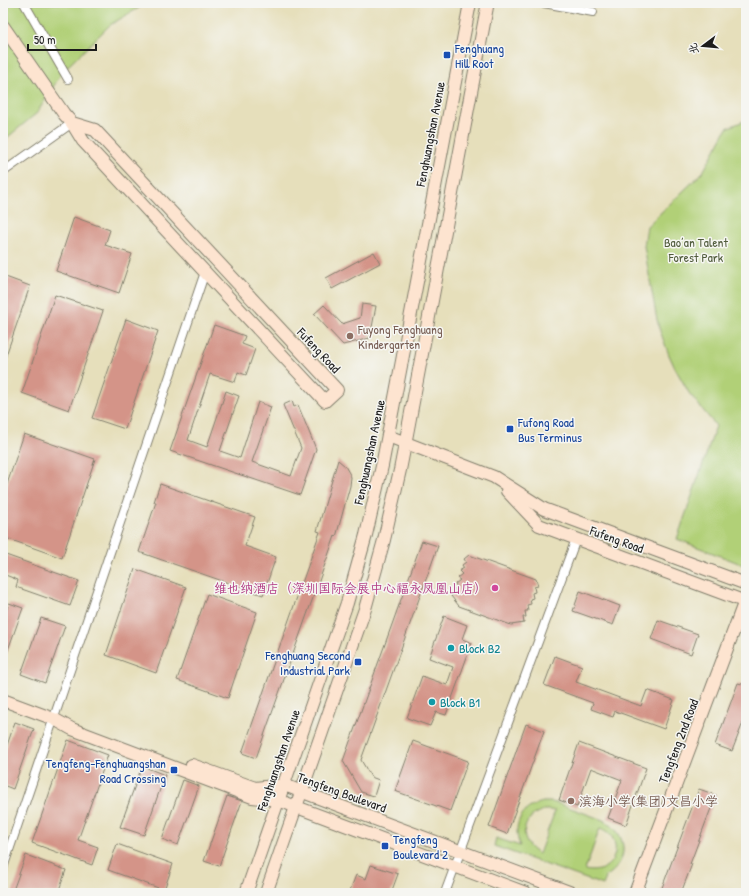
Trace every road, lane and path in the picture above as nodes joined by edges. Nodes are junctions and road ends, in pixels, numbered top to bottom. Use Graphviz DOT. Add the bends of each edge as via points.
graph roads {
  1 [pos="24,3"];
  2 [pos="470,3"];
  3 [pos="486,3"];
  4 [pos="544,3"];
  5 [pos="573,6"];
  6 [pos="593,12"];
  7 [pos="3,26"];
  8 [pos="68,80"];
  9 [pos="72,123"];
  10 [pos="3,172"];
  11 [pos="205,272"];
  12 [pos="388,436"];
  13 [pos="406,443"];
  14 [pos="494,477"];
  15 [pos="576,539"];
  16 [pos="746,584"];
  17 [pos="746,600"];
  18 [pos="3,700"];
  19 [pos="54,719"];
  20 [pos="284,785"];
  21 [pos="302,791"];
  22 [pos="278,800"];
  23 [pos="296,807"];
  24 [pos="461,851"];
  25 [pos="455,866"];
  26 [pos="3,868"];
  27 [pos="246,893"];
  28 [pos="266,893"];
  29 [pos="445,893"];
  30 [pos="526,893"];
  31 [pos="572,893"];
  32 [pos="635,893"];
  1 -- 8 [label="street"];
  2 -- 12 [label="main road, Fenghuangshan Avenue"];
  3 -- 13 [label="main road" via="488,7"];
  4 -- 5 [label="street"];
  5 -- 6 [label="street"];
  7 -- 9 [label="main road"];
  9 -- 10 [label="street"];
  9 -- 11 [label="main road, Fufeng Road" via="83,141"];
  9 -- 11 [label="main road, Fufeng Road" via="95,130 337,390 325,401"];
  11 -- 19 [label="street"];
  12 -- 13 [label="main road, Fufeng Road"];
  12 -- 20 [label="main road, Fenghuangshan Avenue" via="351,590"];
  13 -- 14 [label="main road, Fufeng Road"];
  13 -- 21 [label="main road" via="365,609"];
  14 -- 15 [label="main road, Fufeng Road" via="539,525"];
  14 -- 16 [label="main road, Fufeng Road" via="544,509"];
  15 -- 17 [label="main road, Fufeng Road"];
  15 -- 24 [label="street"];
  17 -- 32 [label="main road, Tengfeng 2nd Road"];
  18 -- 19 [label="main road, Tengfeng Boulevard"];
  19 -- 20 [label="main road, Tengfeng Boulevard" via="75,722 255,788"];
  19 -- 22 [label="main road, Tengfeng Boulevard" via="72,729 252,796"];
  19 -- 26 [label="street"];
  20 -- 21 [label="main road, Tengfeng Boulevard"];
  20 -- 22 [label="main road, Fenghuangshan Avenue"];
  21 -- 23 [label="main road"];
  21 -- 24 [label="main road, Tengfeng Boulevard"];
  22 -- 23 [label="main road, Tengfeng Boulevard"];
  22 -- 27 [label="main road, Fenghuangshan Avenue"];
  23 -- 25 [label="main road, Tengfeng Boulevard"];
  23 -- 28 [label="main road"];
  24 -- 25 [label="street"];
  24 -- 31 [label="main road, Tengfeng Boulevard"];
  25 -- 29 [label="street"];
  25 -- 30 [label="main road, Tengfeng Boulevard"];
}
